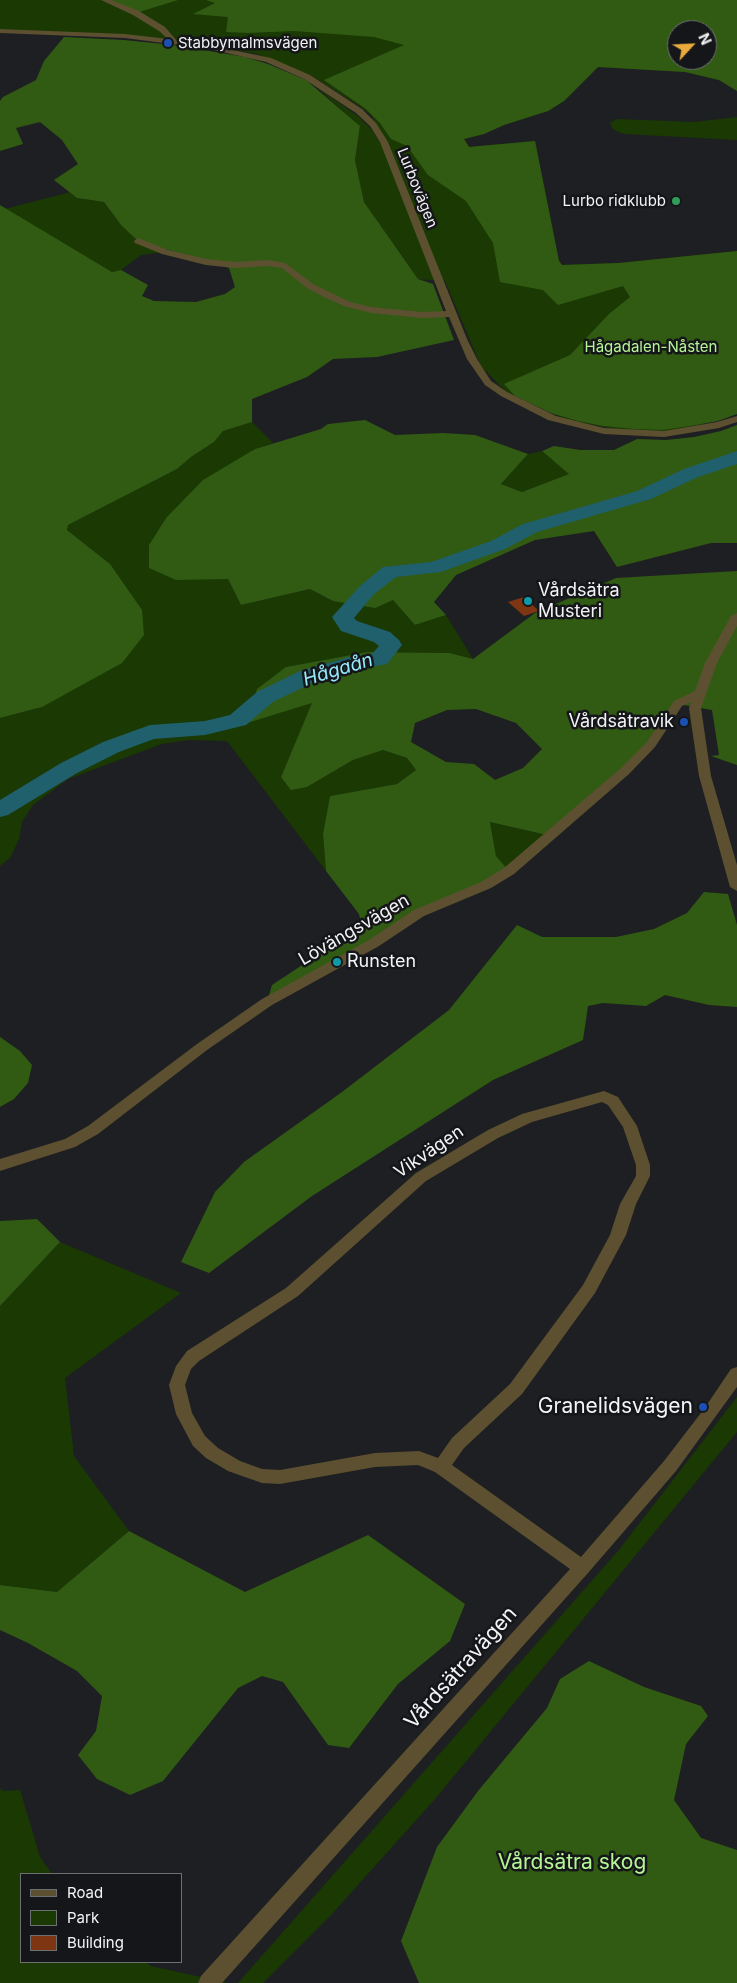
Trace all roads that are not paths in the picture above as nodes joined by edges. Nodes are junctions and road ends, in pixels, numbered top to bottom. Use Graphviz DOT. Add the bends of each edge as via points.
graph roads {
  1 [pos="105,0"];
  2 [pos="0,31"];
  3 [pos="174,42"];
  4 [pos="138,241"];
  5 [pos="453,314"];
  6 [pos="737,419"];
  7 [pos="737,616"];
  8 [pos="699,694"];
  9 [pos="737,887"];
  10 [pos="0,1165"];
  11 [pos="737,1374"];
  12 [pos="442,1467"];
  13 [pos="582,1568"];
  14 [pos="208,1983"];
  1 -- 3 [label="street" via="136,13 162,29"];
  2 -- 3 [label="street, Lurbovägen" via="89,34"];
  3 -- 5 [label="street, Lurbovägen" via="268,60 307,77 359,111 384,142"];
  4 -- 5 [label="street" via="165,252 212,263 268,262 284,266 327,295 371,310 422,315"];
  5 -- 6 [label="street, Lurbovägen" via="472,360 488,383 552,418 604,431 664,434"];
  7 -- 8 [label="street" via="711,663"];
  8 -- 9 [label="street" via="695,708 705,776"];
  8 -- 10 [label="street, Lövängsvägen" via="678,704 651,744 625,771 510,871 419,913 374,943 267,1002 93,1130 70,1143"];
  11 -- 13 [label="street, Vårdsätravägen" via="670,1466"];
  12 -- 12 [label="street, Vikvägen" via="419,1458 375,1460 280,1477 262,1476 234,1466 199,1441 184,1414 177,1385 184,1366 193,1356 292,1292 421,1177 493,1134 527,1118 604,1096 613,1101 630,1126 643,1165 643,1176 628,1204 618,1235 589,1289 516,1390 458,1443"];
  12 -- 13 [label="street, Vikvägen"];
  13 -- 14 [label="street, Vårdsätravägen"];
}
